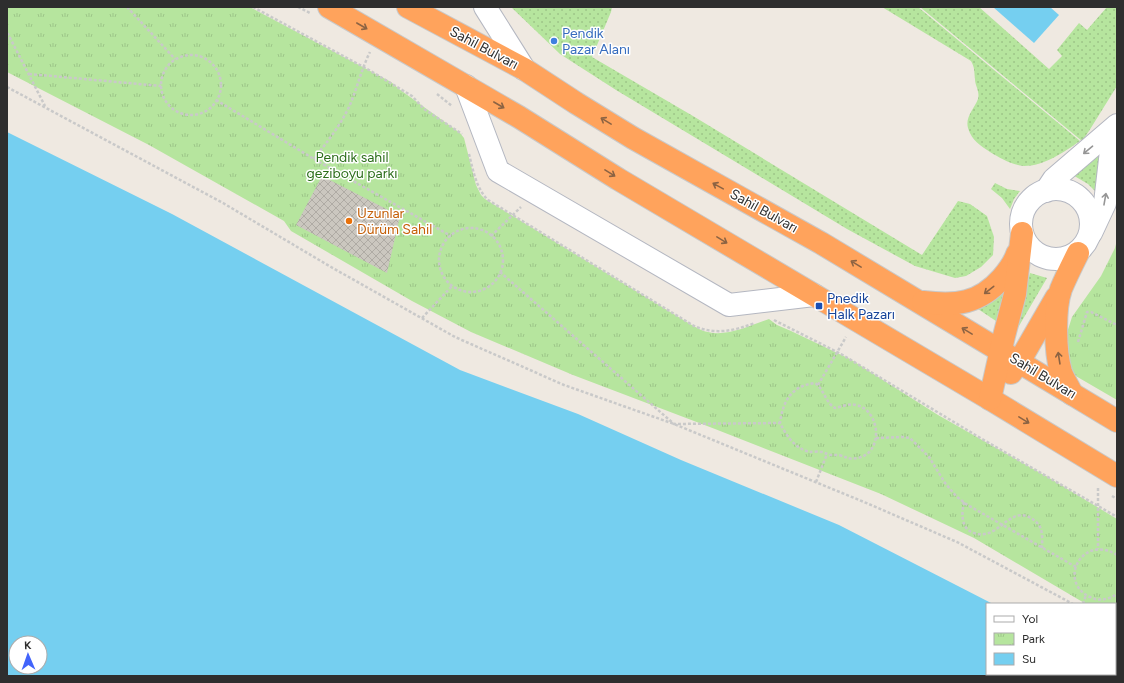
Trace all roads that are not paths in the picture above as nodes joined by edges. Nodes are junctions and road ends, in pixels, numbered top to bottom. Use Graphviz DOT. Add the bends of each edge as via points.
graph roads {
  1 [pos="329,7"];
  2 [pos="408,7"];
  3 [pos="485,7"];
  4 [pos="524,69"];
  5 [pos="466,86"];
  6 [pos="1117,126"];
  7 [pos="1046,191"];
  8 [pos="1022,234"];
  9 [pos="1091,234"];
  10 [pos="1078,253"];
  11 [pos="1060,291"];
  12 [pos="814,295"];
  13 [pos="917,301"];
  14 [pos="1000,351"];
  15 [pos="1019,362"];
  16 [pos="1072,394"];
  17 [pos="990,399"];
  18 [pos="1117,421"];
  19 [pos="1117,476"];
  1 -- 5 [label="highway, one-way"];
  2 -- 4 [label="highway, Sahil Bulvarı"];
  3 -- 4 [label="street"];
  13 -- 4 [label="highway, Sahil Bulvarı, one-way" via="633,138"];
  5 -- 12 [label="highway, one-way"];
  5 -- 12 [label="street" via="498,171 729,305"];
  6 -- 7 [label="street, one-way" via="1054,179"];
  9 -- 6 [label="street, one-way" via="1105,203 1112,142"];
  7 -- 8 [label="street" via="1036,195 1028,203 1023,212"];
  7 -- 9 [label="street" via="1067,190 1084,202 1090,212"];
  8 -- 10 [label="street" via="1027,244 1045,258 1056,260"];
  8 -- 13 [label="highway, one-way" via="1010,267 996,285 984,294 952,304"];
  8 -- 14 [label="highway" via="1014,294"];
  9 -- 10 [label="street" via="1086,245"];
  10 -- 11 [label="highway"];
  11 -- 15 [label="highway"];
  16 -- 11 [label="highway, one-way" via="1058,360 1056,339"];
  12 -- 17 [label="highway"];
  14 -- 13 [label="highway, Sahil Bulvarı, one-way"];
  14 -- 15 [label="highway, Sahil Bulvarı"];
  14 -- 17 [label="highway"];
  15 -- 16 [label="highway, Sahil Bulvarı"];
  15 -- 17 [label="highway"];
  16 -- 18 [label="highway, Sahil Bulvarı"];
  17 -- 19 [label="highway, one-way"];
}
